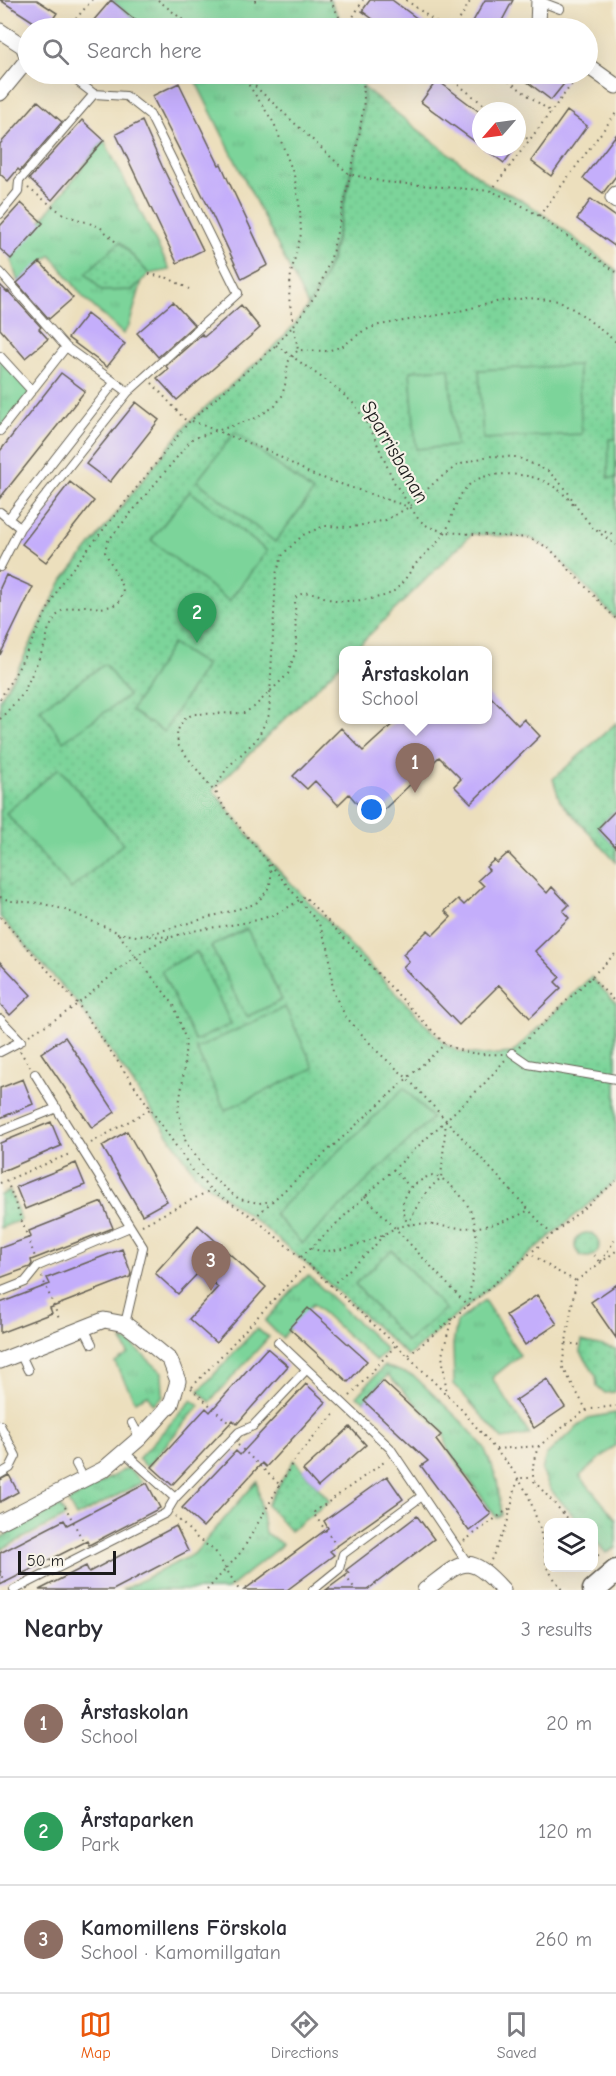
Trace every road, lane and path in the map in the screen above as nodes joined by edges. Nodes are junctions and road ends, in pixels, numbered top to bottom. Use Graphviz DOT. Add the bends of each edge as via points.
graph roads {
  1 [pos="92,0"];
  2 [pos="158,0"];
  3 [pos="330,0"];
  4 [pos="363,0"];
  5 [pos="406,0"];
  6 [pos="471,0"];
  7 [pos="539,0"];
  8 [pos="560,9"];
  9 [pos="77,18"];
  10 [pos="180,18"];
  11 [pos="340,18"];
  12 [pos="353,18"];
  13 [pos="430,18"];
  14 [pos="460,18"];
  15 [pos="538,18"];
  16 [pos="0,31"];
  17 [pos="18,43"];
  18 [pos="18,70"];
  19 [pos="598,73"];
  20 [pos="81,84"];
  21 [pos="249,84"];
  22 [pos="253,84"];
  23 [pos="363,84"];
  24 [pos="457,84"];
  25 [pos="513,84"];
  26 [pos="572,84"];
  27 [pos="616,86"];
  28 [pos="0,93"];
  29 [pos="94,94"];
  30 [pos="480,102"];
  31 [pos="551,112"];
  32 [pos="616,113"];
  33 [pos="526,138"];
  34 [pos="530,141"];
  35 [pos="349,174"];
  36 [pos="19,180"];
  37 [pos="491,191"];
  38 [pos="616,194"];
  39 [pos="616,201"];
  40 [pos="0,214"];
  41 [pos="539,216"];
  42 [pos="118,244"];
  43 [pos="0,272"];
  44 [pos="616,272"];
  45 [pos="149,274"];
  46 [pos="189,289"];
  47 [pos="294,325"];
  48 [pos="616,342"];
  49 [pos="276,345"];
  50 [pos="66,347"];
  51 [pos="298,350"];
  52 [pos="0,356"];
  53 [pos="292,357"];
  54 [pos="146,376"];
  55 [pos="114,383"];
  56 [pos="32,391"];
  57 [pos="128,392"];
  58 [pos="190,422"];
  59 [pos="216,429"];
  60 [pos="0,431"];
  61 [pos="409,507"];
  62 [pos="578,510"];
  63 [pos="0,512"];
  64 [pos="8,519"];
  65 [pos="20,528"];
  66 [pos="597,529"];
  67 [pos="445,532"];
  68 [pos="616,535"];
  69 [pos="616,545"];
  70 [pos="0,567"];
  71 [pos="616,619"];
  72 [pos="271,690"];
  73 [pos="0,699"];
  74 [pos="0,719"];
  75 [pos="217,795"];
  76 [pos="264,856"];
  77 [pos="0,897"];
  78 [pos="299,901"];
  79 [pos="0,917"];
  80 [pos="117,933"];
  81 [pos="147,935"];
  82 [pos="170,938"];
  83 [pos="616,953"];
  84 [pos="137,956"];
  85 [pos="591,977"];
  86 [pos="78,1004"];
  87 [pos="616,1004"];
  88 [pos="0,1019"];
  89 [pos="18,1042"];
  90 [pos="445,1044"];
  91 [pos="0,1052"];
  92 [pos="512,1053"];
  93 [pos="35,1074"];
  94 [pos="408,1079"];
  95 [pos="616,1079"];
  96 [pos="57,1108"];
  97 [pos="150,1108"];
  98 [pos="446,1120"];
  99 [pos="0,1131"];
  100 [pos="82,1148"];
  101 [pos="393,1169"];
  102 [pos="441,1178"];
  103 [pos="616,1181"];
  104 [pos="0,1183"];
  105 [pos="410,1187"];
  106 [pos="211,1190"];
  107 [pos="365,1196"];
  108 [pos="273,1201"];
  109 [pos="529,1210"];
  110 [pos="254,1218"];
  111 [pos="408,1225"];
  112 [pos="396,1227"];
  113 [pos="131,1228"];
  114 [pos="477,1228"];
  115 [pos="384,1234"];
  116 [pos="552,1235"];
  117 [pos="616,1238"];
  118 [pos="311,1248"];
  119 [pos="616,1251"];
  120 [pos="532,1254"];
  121 [pos="594,1255"];
  122 [pos="301,1258"];
  123 [pos="600,1263"];
  124 [pos="307,1264"];
  125 [pos="576,1281"];
  126 [pos="331,1286"];
  127 [pos="0,1292"];
  128 [pos="468,1306"];
  129 [pos="452,1318"];
  130 [pos="125,1324"];
  131 [pos="84,1328"];
  132 [pos="278,1342"];
  133 [pos="566,1343"];
  134 [pos="92,1344"];
  135 [pos="581,1345"];
  136 [pos="396,1346"];
  137 [pos="20,1353"];
  138 [pos="408,1356"];
  139 [pos="0,1361"];
  140 [pos="28,1370"];
  141 [pos="306,1370"];
  142 [pos="191,1388"];
  143 [pos="447,1395"];
  144 [pos="171,1404"];
  145 [pos="343,1404"];
  146 [pos="616,1406"];
  147 [pos="586,1411"];
  148 [pos="132,1423"];
  149 [pos="0,1425"];
  150 [pos="239,1432"];
  151 [pos="3,1436"];
  152 [pos="140,1438"];
  153 [pos="232,1439"];
  154 [pos="539,1446"];
  155 [pos="495,1449"];
  156 [pos="124,1452"];
  157 [pos="395,1455"];
  158 [pos="76,1464"];
  159 [pos="0,1474"];
  160 [pos="518,1478"];
  161 [pos="533,1478"];
  162 [pos="84,1479"];
  163 [pos="279,1484"];
  164 [pos="58,1492"];
  165 [pos="422,1496"];
  166 [pos="176,1498"];
  167 [pos="169,1508"];
  168 [pos="511,1508"];
  169 [pos="568,1518"];
  170 [pos="0,1522"];
  171 [pos="456,1547"];
  172 [pos="89,1552"];
  173 [pos="343,1554"];
  174 [pos="598,1554"];
  175 [pos="468,1564"];
  176 [pos="610,1566"];
  177 [pos="339,1569"];
  178 [pos="226,1570"];
  179 [pos="0,1571"];
  180 [pos="487,1572"];
  181 [pos="12,1590"];
  182 [pos="207,1590"];
  183 [pos="239,1590"];
  184 [pos="312,1590"];
  185 [pos="356,1590"];
  186 [pos="425,1590"];
  187 [pos="503,1590"];
  188 [pos="562,1590"];
  189 [pos="594,1590"];
  1 -- 9 [label="path"];
  2 -- 10 [label="path"];
  3 -- 11 [label="path"];
  4 -- 12 [label="path"];
  5 -- 13 [label="path"];
  6 -- 14 [label="path"];
  7 -- 8 [label="lane"];
  7 -- 15 [label="street"];
  16 -- 17 [label="street"];
  18 -- 28 [label="street"];
  19 -- 27 [label="street"];
  20 -- 29 [label="lane"];
  21 -- 47 [label="path" via="274,123 294,175 301,226 289,298"];
  22 -- 35 [label="path"];
  23 -- 35 [label="path" via="364,101"];
  24 -- 30 [label="path"];
  25 -- 31 [label="path"];
  26 -- 31 [label="path"];
  29 -- 36 [label="lane"];
  29 -- 54 [label="lane" via="126,96 150,115 238,293"];
  31 -- 34 [label="path"];
  32 -- 41 [label="path"];
  33 -- 34 [label="path"];
  34 -- 37 [label="path"];
  35 -- 37 [label="path" via="384,183"];
  35 -- 47 [label="path" via="332,258 317,293"];
  36 -- 40 [label="lane" via="18,192"];
  36 -- 42 [label="path" via="63,214 100,227"];
  37 -- 41 [label="path"];
  38 -- 39 [label="street"];
  41 -- 44 [label="path"];
  43 -- 50 [label="lane"];
  45 -- 46 [label="path"];
  47 -- 49 [label="path"];
  47 -- 51 [label="path"];
  48 -- 51 [label="path" via="560,301 528,298 379,325 327,351"];
  49 -- 53 [label="path, Sparrisbanan"];
  49 -- 58 [label="path"];
  50 -- 55 [label="lane"];
  50 -- 56 [label="lane"];
  51 -- 53 [label="path"];
  52 -- 56 [label="lane"];
  53 -- 59 [label="path" via="282,396 275,406 256,418"];
  53 -- 61 [label="path, Sparrisbanan" via="355,405"];
  54 -- 57 [label="lane"];
  54 -- 58 [label="path"];
  55 -- 57 [label="lane"];
  55 -- 64 [label="lane"];
  56 -- 60 [label="lane"];
  57 -- 65 [label="lane"];
  58 -- 59 [label="path"];
  58 -- 73 [label="path" via="61,583"];
  59 -- 61 [label="path" via="311,474"];
  59 -- 74 [label="path" via="192,439 107,542 105,552 123,591 119,602 101,608 64,609 55,617 23,694"];
  61 -- 62 [label="path" via="458,465 488,456 517,457 548,471 566,489"];
  61 -- 67 [label="path, Sparrisbanan" via="424,524"];
  61 -- 72 [label="path" via="386,520 352,527 324,526 303,536 283,554 276,574"];
  62 -- 66 [label="path"];
  62 -- 67 [label="path" via="559,491 533,476 491,474 474,481 462,492"];
  63 -- 64 [label="lane"];
  64 -- 65 [label="lane"];
  65 -- 70 [label="lane"];
  66 -- 68 [label="path"];
  66 -- 69 [label="path"];
  67 -- 71 [label="path, Sparrisbanan" via="530,538 550,549"];
  67 -- 72 [label="path" via="393,592 381,597 336,601 311,592 295,598 295,657 288,674"];
  72 -- 75 [label="path" via="268,715 257,739 227,768 216,786"];
  72 -- 75 [label="path" via="244,713 193,714 183,720 177,732 178,745"];
  75 -- 76 [label="path"];
  76 -- 78 [label="path"];
  76 -- 81 [label="path" via="272,882 255,904"];
  77 -- 80 [label="path" via="66,910"];
  78 -- 82 [label="path" via="264,919"];
  78 -- 90 [label="path" via="304,896"];
  78 -- 94 [label="path" via="319,924 329,950 333,992 346,1017"];
  79 -- 86 [label="path"];
  80 -- 81 [label="path"];
  80 -- 84 [label="path"];
  81 -- 82 [label="path"];
  82 -- 84 [label="path"];
  83 -- 85 [label="path"];
  84 -- 86 [label="path"];
  84 -- 108 [label="path" via="174,1005 186,1041 178,1110 186,1143 212,1178 239,1199"];
  85 -- 87 [label="path"];
  85 -- 92 [label="path"];
  86 -- 89 [label="path"];
  86 -- 97 [label="path"];
  88 -- 89 [label="lane"];
  89 -- 91 [label="lane"];
  89 -- 93 [label="path"];
  90 -- 92 [label="path" via="460,1052"];
  90 -- 94 [label="path"];
  92 -- 95 [label="lane" via="528,1064"];
  92 -- 98 [label="path"];
  93 -- 96 [label="lane"];
  94 -- 98 [label="path"];
  94 -- 108 [label="path"];
  96 -- 99 [label="lane"];
  96 -- 100 [label="lane"];
  97 -- 100 [label="path"];
  97 -- 106 [label="path"];
  98 -- 101 [label="path"];
  98 -- 102 [label="path"];
  98 -- 109 [label="path"];
  100 -- 104 [label="path"];
  100 -- 113 [label="lane"];
  101 -- 105 [label="path"];
  101 -- 107 [label="path"];
  102 -- 105 [label="path" via="431,1174"];
  102 -- 111 [label="path" via="428,1189"];
  102 -- 114 [label="path" via="468,1204"];
  103 -- 116 [label="path"];
  105 -- 111 [label="path" via="401,1209"];
  106 -- 110 [label="path"];
  106 -- 113 [label="path"];
  107 -- 112 [label="path"];
  107 -- 118 [label="path"];
  108 -- 110 [label="path"];
  109 -- 114 [label="path" via="509,1221"];
  109 -- 116 [label="path"];
  110 -- 122 [label="path"];
  111 -- 112 [label="path"];
  111 -- 114 [label="path" via="420,1222"];
  112 -- 115 [label="path"];
  112 -- 128 [label="path"];
  113 -- 127 [label="lane" via="38,1266 25,1282"];
  113 -- 130 [label="lane" via="143,1247"];
  114 -- 128 [label="path" via="477,1255"];
  115 -- 118 [label="path" via="340,1250 321,1252"];
  115 -- 126 [label="path"];
  116 -- 120 [label="path"];
  117 -- 123 [label="path"];
  118 -- 122 [label="path"];
  119 -- 123 [label="path"];
  120 -- 125 [label="path"];
  120 -- 128 [label="path"];
  121 -- 123 [label="path"];
  122 -- 124 [label="path"];
  123 -- 125 [label="path"];
  124 -- 126 [label="path"];
  124 -- 142 [label="path"];
  125 -- 133 [label="path"];
  126 -- 136 [label="path"];
  128 -- 129 [label="path"];
  129 -- 138 [label="path"];
  129 -- 143 [label="path" via="442,1355"];
  130 -- 131 [label="street" via="104,1320"];
  130 -- 144 [label="street" via="170,1360 178,1381"];
  131 -- 134 [label="lane"];
  131 -- 137 [label="street"];
  132 -- 141 [label="lane"];
  133 -- 135 [label="path"];
  133 -- 147 [label="path" via="562,1366"];
  136 -- 138 [label="path"];
  136 -- 145 [label="path"];
  137 -- 139 [label="street"];
  137 -- 140 [label="lane"];
  138 -- 143 [label="path"];
  141 -- 145 [label="lane"];
  141 -- 150 [label="lane" via="253,1426"];
  142 -- 144 [label="path"];
  142 -- 150 [label="path"];
  143 -- 155 [label="path"];
  144 -- 152 [label="street"];
  145 -- 157 [label="lane"];
  145 -- 163 [label="path" via="294,1460"];
  146 -- 147 [label="path"];
  147 -- 154 [label="path"];
  148 -- 152 [label="lane"];
  149 -- 151 [label="lane"];
  150 -- 153 [label="lane"];
  151 -- 159 [label="lane" via="16,1456 10,1468"];
  152 -- 156 [label="street"];
  153 -- 163 [label="path"];
  153 -- 166 [label="lane"];
  154 -- 155 [label="path"];
  154 -- 161 [label="path"];
  155 -- 160 [label="path"];
  156 -- 162 [label="street"];
  156 -- 166 [label="lane"];
  157 -- 165 [label="lane"];
  157 -- 173 [label="path" via="313,1513"];
  158 -- 162 [label="lane"];
  160 -- 161 [label="path"];
  160 -- 168 [label="path"];
  160 -- 188 [label="path" via="540,1529 547,1568"];
  161 -- 169 [label="path"];
  162 -- 164 [label="street"];
  163 -- 178 [label="path" via="242,1551"];
  164 -- 170 [label="street"];
  164 -- 172 [label="path"];
  165 -- 171 [label="lane"];
  165 -- 173 [label="lane"];
  166 -- 167 [label="lane"];
  167 -- 172 [label="lane"];
  167 -- 178 [label="path" via="215,1551"];
  168 -- 171 [label="path"];
  168 -- 180 [label="path"];
  171 -- 175 [label="lane"];
  172 -- 181 [label="lane"];
  173 -- 177 [label="lane"];
  174 -- 176 [label="path"];
  175 -- 180 [label="street"];
  175 -- 186 [label="street" via="453,1569"];
  176 -- 189 [label="main road"];
  177 -- 184 [label="lane"];
  177 -- 185 [label="path"];
  178 -- 182 [label="path"];
  178 -- 183 [label="path"];
  179 -- 181 [label="path"];
  180 -- 187 [label="street"];
}
